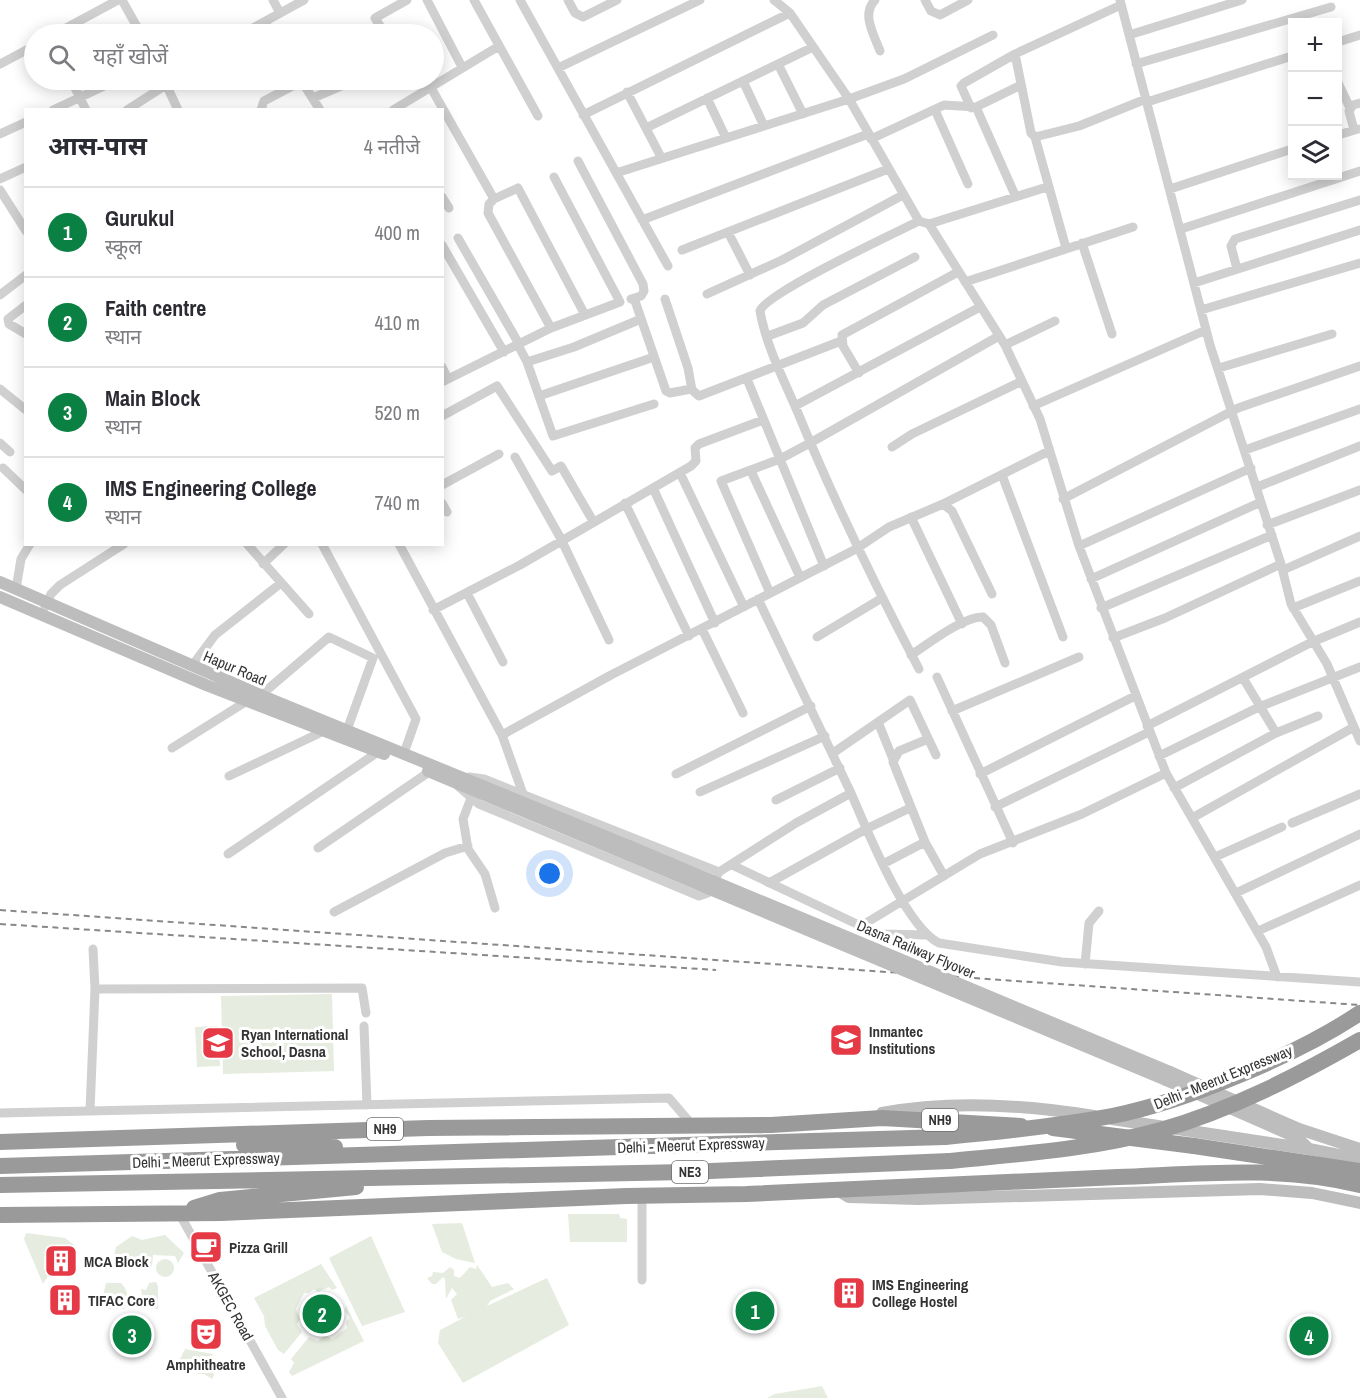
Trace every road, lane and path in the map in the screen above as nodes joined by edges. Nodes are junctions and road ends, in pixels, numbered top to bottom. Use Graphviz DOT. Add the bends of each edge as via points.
graph roads {
  1 [pos="120,0"];
  2 [pos="273,0"];
  3 [pos="304,0"];
  4 [pos="407,0"];
  5 [pos="426,0"];
  6 [pos="474,0"];
  7 [pos="520,0"];
  8 [pos="568,0"];
  9 [pos="616,0"];
  10 [pos="700,0"];
  11 [pos="774,0"];
  12 [pos="875,0"];
  13 [pos="925,0"];
  14 [pos="968,0"];
  15 [pos="1242,0"];
  16 [pos="1120,3"];
  17 [pos="1331,7"];
  18 [pos="789,12"];
  19 [pos="280,13"];
  20 [pos="265,22"];
  21 [pos="74,24"];
  22 [pos="135,24"];
  23 [pos="261,24"];
  24 [pos="379,24"];
  25 [pos="439,24"];
  26 [pos="444,34"];
  27 [pos="1360,34"];
  28 [pos="993,35"];
  29 [pos="1129,35"];
  30 [pos="1342,41"];
  31 [pos="499,46"];
  32 [pos="813,47"];
  33 [pos="24,51"];
  34 [pos="880,51"];
  35 [pos="1015,54"];
  36 [pos="1288,58"];
  37 [pos="0,64"];
  38 [pos="778,64"];
  39 [pos="1136,64"];
  40 [pos="462,67"];
  41 [pos="558,68"];
  42 [pos="444,78"];
  43 [pos="743,81"];
  44 [pos="1021,85"];
  45 [pos="76,90"];
  46 [pos="95,90"];
  47 [pos="154,90"];
  48 [pos="169,90"];
  49 [pos="284,90"];
  50 [pos="308,90"];
  51 [pos="332,90"];
  52 [pos="424,90"];
  53 [pos="432,90"];
  54 [pos="1342,91"];
  55 [pos="627,92"];
  56 [pos="80,97"];
  57 [pos="313,98"];
  58 [pos="707,98"];
  59 [pos="849,99"];
  60 [pos="1146,101"];
  61 [pos="1360,103"];
  62 [pos="57,108"];
  63 [pos="85,108"];
  64 [pos="131,108"];
  65 [pos="177,108"];
  66 [pos="262,108"];
  67 [pos="319,108"];
  68 [pos="396,108"];
  69 [pos="442,108"];
  70 [pos="974,108"];
  71 [pos="1350,108"];
  72 [pos="935,110"];
  73 [pos="444,111"];
  74 [pos="803,114"];
  75 [pos="583,115"];
  76 [pos="538,116"];
  77 [pos="24,123"];
  78 [pos="764,126"];
  79 [pos="646,128"];
  80 [pos="1357,129"];
  81 [pos="0,134"];
  82 [pos="1342,134"];
  83 [pos="869,136"];
  84 [pos="1035,137"];
  85 [pos="726,138"];
  86 [pos="1288,151"];
  87 [pos="661,158"];
  88 [pos="578,161"];
  89 [pos="24,168"];
  90 [pos="888,169"];
  91 [pos="1360,171"];
  92 [pos="616,173"];
  93 [pos="554,177"];
  94 [pos="0,178"];
  95 [pos="968,184"];
  96 [pos="1047,187"];
  97 [pos="1170,189"];
  98 [pos="0,190"];
  99 [pos="903,195"];
  100 [pos="1015,195"];
  101 [pos="494,199"];
  102 [pos="444,200"];
  103 [pos="1360,200"];
  104 [pos="449,208"];
  105 [pos="642,220"];
  106 [pos="924,223"];
  107 [pos="1133,227"];
  108 [pos="24,228"];
  109 [pos="1180,229"];
  110 [pos="1360,230"];
  111 [pos="728,232"];
  112 [pos="458,238"];
  113 [pos="1082,243"];
  114 [pos="444,248"];
  115 [pos="1066,248"];
  116 [pos="682,250"];
  117 [pos="915,257"];
  118 [pos="1360,263"];
  119 [pos="668,266"];
  120 [pos="1237,269"];
  121 [pos="958,272"];
  122 [pos="750,275"];
  123 [pos="24,277"];
  124 [pos="965,282"];
  125 [pos="1194,283"];
  126 [pos="707,294"];
  127 [pos="0,295"];
  128 [pos="634,298"];
  129 [pos="665,299"];
  130 [pos="620,302"];
  131 [pos="24,307"];
  132 [pos="980,307"];
  133 [pos="1200,310"];
  134 [pos="585,315"];
  135 [pos="641,320"];
  136 [pos="1055,321"];
  137 [pos="551,328"];
  138 [pos="1206,330"];
  139 [pos="24,333"];
  140 [pos="1112,334"];
  141 [pos="1332,334"];
  142 [pos="768,336"];
  143 [pos="999,336"];
  144 [pos="841,341"];
  145 [pos="518,344"];
  146 [pos="1005,345"];
  147 [pos="504,352"];
  148 [pos="654,357"];
  149 [pos="526,362"];
  150 [pos="778,366"];
  151 [pos="1360,366"];
  152 [pos="1219,368"];
  153 [pos="859,373"];
  154 [pos="747,379"];
  155 [pos="446,380"];
  156 [pos="1022,381"];
  157 [pos="0,389"];
  158 [pos="692,390"];
  159 [pos="539,396"];
  160 [pos="654,404"];
  161 [pos="795,406"];
  162 [pos="1033,406"];
  163 [pos="24,408"];
  164 [pos="1360,409"];
  165 [pos="1232,411"];
  166 [pos="444,415"];
  167 [pos="764,420"];
  168 [pos="0,443"];
  169 [pos="810,443"];
  170 [pos="1360,446"];
  171 [pos="892,447"];
  172 [pos="1245,450"];
  173 [pos="1049,451"];
  174 [pos="10,452"];
  175 [pos="499,454"];
  176 [pos="515,457"];
  177 [pos="780,459"];
  178 [pos="3,468"];
  179 [pos="1251,468"];
  180 [pos="752,471"];
  181 [pos="680,473"];
  182 [pos="1002,475"];
  183 [pos="444,484"];
  184 [pos="1257,487"];
  185 [pos="24,488"];
  186 [pos="653,488"];
  187 [pos="1360,490"];
  188 [pos="1063,499"];
  189 [pos="1261,502"];
  190 [pos="626,503"];
  191 [pos="943,504"];
  192 [pos="444,507"];
  193 [pos="447,512"];
  194 [pos="911,517"];
  195 [pos="593,521"];
  196 [pos="1267,525"];
  197 [pos="1272,535"];
  198 [pos="1360,536"];
  199 [pos="561,539"];
  200 [pos="29,546"];
  201 [pos="121,546"];
  202 [pos="249,546"];
  203 [pos="282,546"];
  204 [pos="323,546"];
  205 [pos="400,546"];
  206 [pos="1079,546"];
  207 [pos="856,549"];
  208 [pos="263,564"];
  209 [pos="824,566"];
  210 [pos="1282,567"];
  211 [pos="800,577"];
  212 [pos="1091,579"];
  213 [pos="1360,581"];
  214 [pos="0,582"];
  215 [pos="281,583"];
  216 [pos="16,589"];
  217 [pos="467,593"];
  218 [pos="770,593"];
  219 [pos="992,594"];
  220 [pos="0,597"];
  221 [pos="882,598"];
  222 [pos="758,599"];
  223 [pos="48,602"];
  224 [pos="744,607"];
  225 [pos="1101,608"];
  226 [pos="1293,608"];
  227 [pos="433,610"];
  228 [pos="309,614"];
  229 [pos="42,615"];
  230 [pos="1360,622"];
  231 [pos="715,623"];
  232 [pos="962,624"];
  233 [pos="702,629"];
  234 [pos="689,636"];
  235 [pos="817,637"];
  236 [pos="1063,637"];
  237 [pos="1113,638"];
  238 [pos="609,640"];
  239 [pos="1312,642"];
  240 [pos="911,655"];
  241 [pos="1079,657"];
  242 [pos="502,662"];
  243 [pos="1005,663"];
  244 [pos="192,666"];
  245 [pos="1360,667"];
  246 [pos="919,669"];
  247 [pos="937,677"];
  248 [pos="1332,677"];
  249 [pos="1243,678"];
  250 [pos="261,695"];
  251 [pos="1135,696"];
  252 [pos="247,701"];
  253 [pos="811,706"];
  254 [pos="1259,707"];
  255 [pos="952,711"];
  256 [pos="743,713"];
  257 [pos="1318,716"];
  258 [pos="878,722"];
  259 [pos="1354,727"];
  260 [pos="1148,729"];
  261 [pos="347,730"];
  262 [pos="324,731"];
  263 [pos="1276,733"];
  264 [pos="502,735"];
  265 [pos="825,736"];
  266 [pos="928,739"];
  267 [pos="1360,741"];
  268 [pos="172,748"];
  269 [pos="378,752"];
  270 [pos="404,753"];
  271 [pos="833,753"];
  272 [pos="936,755"];
  273 [pos="1159,756"];
  274 [pos="893,759"];
  275 [pos="840,768"];
  276 [pos="429,771"];
  277 [pos="1166,773"];
  278 [pos="676,774"];
  279 [pos="980,774"];
  280 [pos="229,776"];
  281 [pos="459,781"];
  282 [pos="1174,788"];
  283 [pos="700,792"];
  284 [pos="851,793"];
  285 [pos="523,794"];
  286 [pos="492,795"];
  287 [pos="1360,795"];
  288 [pos="471,798"];
  289 [pos="776,800"];
  290 [pos="995,807"];
  291 [pos="910,808"];
  292 [pos="1192,818"];
  293 [pos="1292,824"];
  294 [pos="1282,827"];
  295 [pos="866,829"];
  296 [pos="1360,834"];
  297 [pos="925,842"];
  298 [pos="1013,843"];
  299 [pos="468,846"];
  300 [pos="318,848"];
  301 [pos="228,854"];
  302 [pos="1215,857"];
  303 [pos="883,864"];
  304 [pos="732,865"];
  305 [pos="719,872"];
  306 [pos="944,876"];
  307 [pos="769,883"];
  308 [pos="1360,885"];
  309 [pos="1236,893"];
  310 [pos="903,900"];
  311 [pos="495,908"];
  312 [pos="1099,911"];
  313 [pos="334,912"];
  314 [pos="861,926"];
  315 [pos="1258,932"];
  316 [pos="926,935"];
  317 [pos="93,949"];
  318 [pos="1085,964"];
  319 [pos="1278,977"];
  320 [pos="1360,982"];
  321 [pos="95,989"];
  322 [pos="366,1013"];
  323 [pos="1360,1013"];
  324 [pos="364,1026"];
  325 [pos="1360,1040"];
  326 [pos="367,1105"];
  327 [pos="90,1111"];
  328 [pos="0,1113"];
  329 [pos="842,1120"];
  330 [pos="693,1126"];
  331 [pos="32,1142"];
  332 [pos="0,1143"];
  333 [pos="1260,1143"];
  334 [pos="1309,1149"];
  335 [pos="1360,1149"];
  336 [pos="432,1153"];
  337 [pos="1360,1159"];
  338 [pos="0,1166"];
  339 [pos="1360,1171"];
  340 [pos="431,1176"];
  341 [pos="0,1185"];
  342 [pos="1360,1185"];
  343 [pos="1260,1189"];
  344 [pos="837,1190"];
  345 [pos="642,1197"];
  346 [pos="1360,1203"];
  347 [pos="179,1213"];
  348 [pos="5,1214"];
  349 [pos="642,1280"];
  350 [pos="282,1398"];
  1 -- 21 [label="street"];
  1 -- 22 [label="street"];
  2 -- 19 [label="street"];
  3 -- 19 [label="street"];
  4 -- 24 [label="street" via="375,18"];
  5 -- 25 [label="street"];
  6 -- 31 [label="street"];
  7 -- 41 [label="street"];
  8 -- 9 [label="street" via="575,13 583,17"];
  10 -- 41 [label="street"];
  11 -- 18 [label="street"];
  12 -- 34 [label="street" via="868,18"];
  13 -- 14 [label="street" via="931,11 939,15"];
  15 -- 29 [label="street"];
  16 -- 29 [label="street"];
  16 -- 35 [label="street"];
  17 -- 39 [label="street"];
  18 -- 32 [label="street"];
  18 -- 55 [label="street"];
  19 -- 20 [label="street"];
  20 -- 23 [label="street"];
  26 -- 40 [label="street"];
  27 -- 30 [label="street"];
  28 -- 59 [label="street" via="904,79"];
  29 -- 39 [label="street"];
  31 -- 40 [label="street"];
  31 -- 76 [label="street"];
  32 -- 38 [label="street"];
  32 -- 59 [label="street"];
  33 -- 37 [label="street"];
  35 -- 44 [label="street"];
  35 -- 70 [label="street" via="961,86"];
  36 -- 60 [label="street"];
  38 -- 43 [label="street"];
  38 -- 74 [label="street"];
  39 -- 60 [label="street"];
  40 -- 42 [label="street"];
  41 -- 75 [label="street"];
  43 -- 58 [label="street"];
  43 -- 78 [label="street"];
  44 -- 70 [label="street"];
  44 -- 84 [label="street"];
  45 -- 56 [label="street"];
  46 -- 56 [label="street"];
  47 -- 64 [label="street"];
  48 -- 65 [label="street"];
  49 -- 66 [label="street" via="264,101"];
  50 -- 57 [label="street"];
  51 -- 57 [label="street"];
  52 -- 68 [label="street"];
  53 -- 69 [label="street"];
  54 -- 71 [label="street"];
  55 -- 75 [label="street"];
  55 -- 79 [label="street"];
  56 -- 62 [label="street"];
  56 -- 63 [label="street"];
  57 -- 67 [label="street"];
  58 -- 79 [label="street"];
  58 -- 85 [label="street"];
  59 -- 74 [label="street"];
  59 -- 83 [label="street"];
  60 -- 84 [label="street" via="1079,126"];
  60 -- 97 [label="street"];
  61 -- 71 [label="street"];
  70 -- 72 [label="street" via="956,104"];
  70 -- 100 [label="street"];
  71 -- 80 [label="street"];
  72 -- 83 [label="street"];
  72 -- 95 [label="street"];
  73 -- 101 [label="street"];
  74 -- 78 [label="street"];
  75 -- 92 [label="street"];
  77 -- 81 [label="street"];
  78 -- 85 [label="street"];
  79 -- 87 [label="street"];
  80 -- 82 [label="street"];
  83 -- 90 [label="street"];
  83 -- 105 [label="street"];
  84 -- 96 [label="street"];
  85 -- 87 [label="street"];
  86 -- 97 [label="street"];
  87 -- 92 [label="street"];
  88 -- 128 [label="street" via="643,284 641,296"];
  89 -- 94 [label="street"];
  90 -- 99 [label="street"];
  90 -- 111 [label="street"];
  91 -- 109 [label="street"];
  92 -- 105 [label="street"];
  93 -- 130 [label="street"];
  96 -- 100 [label="street"];
  96 -- 115 [label="street"];
  97 -- 109 [label="street"];
  98 -- 108 [label="street"];
  99 -- 106 [label="street"];
  99 -- 122 [label="street"];
  100 -- 106 [label="street"];
  101 -- 134 [label="street" via="518,188"];
  101 -- 137 [label="street" via="488,213"];
  102 -- 104 [label="street"];
  103 -- 120 [label="street" via="1235,239 1231,246"];
  105 -- 119 [label="street"];
  106 -- 121 [label="street"];
  106 -- 142 [label="street" via="784,290 767,302 760,311"];
  107 -- 113 [label="street"];
  109 -- 125 [label="street"];
  110 -- 120 [label="street"];
  111 -- 116 [label="street"];
  111 -- 122 [label="street"];
  112 -- 145 [label="street"];
  113 -- 115 [label="street"];
  113 -- 140 [label="street"];
  114 -- 147 [label="street"];
  115 -- 124 [label="street"];
  117 -- 142 [label="street" via="823,305 803,323"];
  118 -- 133 [label="street"];
  120 -- 125 [label="street"];
  121 -- 124 [label="street"];
  121 -- 144 [label="street" via="848,330"];
  122 -- 126 [label="street"];
  123 -- 127 [label="street"];
  124 -- 132 [label="street"];
  125 -- 133 [label="street"];
  128 -- 130 [label="street"];
  128 -- 135 [label="street"];
  129 -- 158 [label="street"];
  130 -- 134 [label="street"];
  131 -- 139 [label="street" via="8,319 9,324"];
  132 -- 143 [label="street"];
  132 -- 153 [label="street"];
  133 -- 138 [label="street"];
  134 -- 137 [label="street"];
  135 -- 148 [label="street"];
  135 -- 149 [label="street"];
  136 -- 146 [label="street"];
  137 -- 145 [label="street"];
  138 -- 152 [label="street"];
  138 -- 162 [label="street"];
  141 -- 152 [label="street"];
  142 -- 150 [label="street"];
  143 -- 146 [label="street"];
  143 -- 169 [label="street"];
  144 -- 150 [label="street"];
  144 -- 153 [label="street"];
  145 -- 147 [label="street"];
  145 -- 149 [label="street"];
  146 -- 156 [label="street"];
  147 -- 155 [label="street"];
  148 -- 158 [label="street" via="667,392"];
  148 -- 159 [label="street"];
  149 -- 159 [label="street"];
  150 -- 154 [label="street"];
  150 -- 161 [label="street"];
  151 -- 165 [label="street"];
  152 -- 165 [label="street"];
  153 -- 161 [label="street"];
  154 -- 158 [label="street" via="699,396"];
  154 -- 167 [label="street"];
  156 -- 162 [label="street"];
  156 -- 171 [label="street"];
  157 -- 163 [label="street"];
  159 -- 160 [label="street" via="553,435"];
  161 -- 169 [label="street"];
  162 -- 173 [label="street"];
  164 -- 172 [label="street"];
  165 -- 172 [label="street"];
  165 -- 188 [label="street"];
  166 -- 195 [label="street" via="497,386 552,471 561,466"];
  167 -- 177 [label="street"];
  167 -- 181 [label="street" via="699,444 694,448 694,464"];
  168 -- 174 [label="street"];
  169 -- 177 [label="street"];
  169 -- 207 [label="street"];
  170 -- 184 [label="street"];
  172 -- 179 [label="street"];
  173 -- 182 [label="street"];
  173 -- 188 [label="street"];
  175 -- 183 [label="street"];
  176 -- 199 [label="street"];
  177 -- 180 [label="street"];
  177 -- 209 [label="street"];
  178 -- 185 [label="street"];
  179 -- 184 [label="street"];
  179 -- 206 [label="street"];
  180 -- 211 [label="street"];
  180 -- 218 [label="street" via="721,481"];
  181 -- 186 [label="street"];
  181 -- 224 [label="street"];
  182 -- 191 [label="street"];
  182 -- 236 [label="street"];
  184 -- 189 [label="street"];
  186 -- 190 [label="street"];
  186 -- 231 [label="street"];
  187 -- 196 [label="street"];
  188 -- 206 [label="street"];
  189 -- 196 [label="street"];
  189 -- 212 [label="street"];
  190 -- 195 [label="street"];
  190 -- 234 [label="street"];
  191 -- 194 [label="street"];
  191 -- 219 [label="street" via="952,511"];
  192 -- 193 [label="street"];
  194 -- 207 [label="street"];
  194 -- 232 [label="street"];
  195 -- 199 [label="street"];
  196 -- 197 [label="street"];
  197 -- 210 [label="street"];
  197 -- 225 [label="street"];
  198 -- 210 [label="street"];
  199 -- 217 [label="street"];
  199 -- 238 [label="street"];
  200 -- 216 [label="street" via="21,559"];
  201 -- 223 [label="street" via="60,585"];
  202 -- 208 [label="street"];
  203 -- 208 [label="street"];
  204 -- 270 [label="street" via="416,718"];
  205 -- 227 [label="street"];
  206 -- 212 [label="street"];
  207 -- 209 [label="street"];
  207 -- 221 [label="street"];
  208 -- 215 [label="street"];
  209 -- 211 [label="street"];
  210 -- 226 [label="street"];
  210 -- 237 [label="street"];
  211 -- 218 [label="street"];
  212 -- 225 [label="street"];
  213 -- 226 [label="street"];
  214 -- 216 [label="main road, Hapur Road"];
  215 -- 228 [label="street"];
  215 -- 244 [label="street" via="215,634"];
  216 -- 223 [label="main road, Hapur Road"];
  217 -- 227 [label="street"];
  217 -- 242 [label="street"];
  218 -- 222 [label="street"];
  220 -- 229 [label="main road, Hapur Road"];
  221 -- 235 [label="street"];
  221 -- 240 [label="street"];
  222 -- 224 [label="street"];
  222 -- 253 [label="street"];
  223 -- 229 [label="street"];
  223 -- 244 [label="main road, Hapur Road"];
  224 -- 231 [label="street"];
  225 -- 237 [label="street"];
  226 -- 239 [label="street"];
  227 -- 264 [label="street"];
  229 -- 252 [label="main road, Hapur Road"];
  230 -- 239 [label="street"];
  231 -- 233 [label="street"];
  232 -- 240 [label="street"];
  232 -- 243 [label="street" via="976,616 986,620"];
  233 -- 234 [label="street"];
  233 -- 256 [label="street"];
  234 -- 264 [label="street"];
  237 -- 251 [label="street"];
  239 -- 248 [label="street"];
  239 -- 249 [label="street"];
  240 -- 246 [label="street"];
  241 -- 255 [label="street"];
  244 -- 250 [label="main road, Hapur Road"];
  245 -- 248 [label="street"];
  247 -- 255 [label="street"];
  248 -- 254 [label="street"];
  248 -- 259 [label="street"];
  249 -- 254 [label="street"];
  249 -- 260 [label="street"];
  250 -- 261 [label="main road, Hapur Road"];
  250 -- 261 [label="street" via="329,637 374,658"];
  251 -- 260 [label="street"];
  251 -- 279 [label="street"];
  252 -- 262 [label="main road, Hapur Road"];
  252 -- 268 [label="street"];
  253 -- 265 [label="street"];
  253 -- 278 [label="street"];
  254 -- 263 [label="street"];
  254 -- 273 [label="street"];
  255 -- 279 [label="street"];
  257 -- 263 [label="street"];
  258 -- 266 [label="street" via="910,700"];
  258 -- 271 [label="street"];
  258 -- 274 [label="street"];
  259 -- 267 [label="street"];
  259 -- 292 [label="street"];
  260 -- 273 [label="street"];
  260 -- 290 [label="street"];
  261 -- 270 [label="main road, Hapur Road"];
  262 -- 269 [label="main road, Hapur Road"];
  262 -- 280 [label="street"];
  263 -- 282 [label="street"];
  264 -- 285 [label="street"];
  265 -- 271 [label="street"];
  265 -- 283 [label="street"];
  266 -- 272 [label="street"];
  266 -- 274 [label="street" via="899,751"];
  269 -- 276 [label="main road, Hapur Road"];
  269 -- 301 [label="street"];
  270 -- 281 [label="main road, Hapur Road"];
  271 -- 275 [label="street"];
  273 -- 277 [label="street"];
  274 -- 291 [label="street"];
  275 -- 284 [label="street"];
  275 -- 289 [label="street"];
  276 -- 281 [label="main road, Hapur Road"];
  276 -- 300 [label="street"];
  277 -- 282 [label="street"];
  277 -- 298 [label="street"];
  279 -- 290 [label="street"];
  281 -- 285 [label="street" via="484,779"];
  281 -- 286 [label="main road, Dasna Railway Flyover"];
  281 -- 288 [label="street"];
  282 -- 292 [label="street"];
  284 -- 295 [label="street"];
  284 -- 304 [label="street"];
  285 -- 305 [label="street"];
  286 -- 334 [label="main road, Dasna Railway Flyover, bridge" via="1290,1134"];
  286 -- 335 [label="main road, Dasna Railway Flyover, bridge" via="789,911 1330,1140"];
  287 -- 293 [label="street"];
  288 -- 299 [label="street" via="463,819"];
  288 -- 305 [label="street" via="699,896 708,893"];
  290 -- 298 [label="street"];
  291 -- 295 [label="street"];
  291 -- 297 [label="street"];
  292 -- 302 [label="street"];
  294 -- 302 [label="street"];
  295 -- 303 [label="street"];
  295 -- 307 [label="street"];
  296 -- 309 [label="street"];
  297 -- 303 [label="street"];
  297 -- 306 [label="street"];
  298 -- 306 [label="street" via="980,854"];
  299 -- 311 [label="street" via="485,874"];
  299 -- 313 [label="street" via="445,853"];
  302 -- 309 [label="street"];
  303 -- 310 [label="street"];
  304 -- 305 [label="street"];
  304 -- 307 [label="street"];
  306 -- 310 [label="street"];
  307 -- 314 [label="street"];
  308 -- 315 [label="street"];
  309 -- 315 [label="street"];
  310 -- 314 [label="street"];
  310 -- 316 [label="street"];
  312 -- 318 [label="street" via="1089,924"];
  314 -- 316 [label="street" via="882,934"];
  315 -- 319 [label="street"];
  316 -- 318 [label="street" via="939,943 977,951"];
  317 -- 321 [label="street"];
  318 -- 319 [label="street"];
  319 -- 320 [label="street"];
  321 -- 322 [label="street" via="362,988"];
  321 -- 327 [label="street"];
  323 -- 336 [label="highway, Delhi - Meerut Expressway / NE3, bridge" via="1319,1038 1262,1064 1154,1105 1057,1125 945,1137"];
  324 -- 326 [label="street"];
  325 -- 340 [label="highway, Delhi - Meerut Expressway / NE3, bridge" via="1273,1087 1216,1111 1161,1130 1062,1149 950,1161 687,1172"];
  326 -- 327 [label="street"];
  326 -- 330 [label="street" via="669,1098"];
  327 -- 328 [label="street"];
  329 -- 330 [label="highway, NH9"];
  329 -- 333 [label="main road" via="908,1108 1028,1107"];
  329 -- 339 [label="highway, NH9, bridge" via="978,1122 1108,1134"];
  330 -- 331 [label="highway, NH9" via="428,1128"];
  331 -- 332 [label="highway, NH9"];
  331 -- 336 [label="highway" via="301,1144"];
  333 -- 334 [label="main road"];
  333 -- 343 [label="main road"];
  334 -- 337 [label="main road"];
  336 -- 338 [label="highway, Delhi - Meerut Expressway / NE3"];
  340 -- 341 [label="highway, Delhi - Meerut Expressway / NE3"];
  340 -- 347 [label="highway" via="305,1194 220,1200"];
  342 -- 344 [label="highway, bridge" via="1273,1172"];
  343 -- 344 [label="main road" via="918,1199 849,1197"];
  343 -- 346 [label="main road" via="1312,1192"];
  344 -- 345 [label="highway"];
  345 -- 347 [label="highway"];
  345 -- 349 [label="street"];
  347 -- 348 [label="highway"];
  347 -- 350 [label="street, AKGEC Road"];
}
